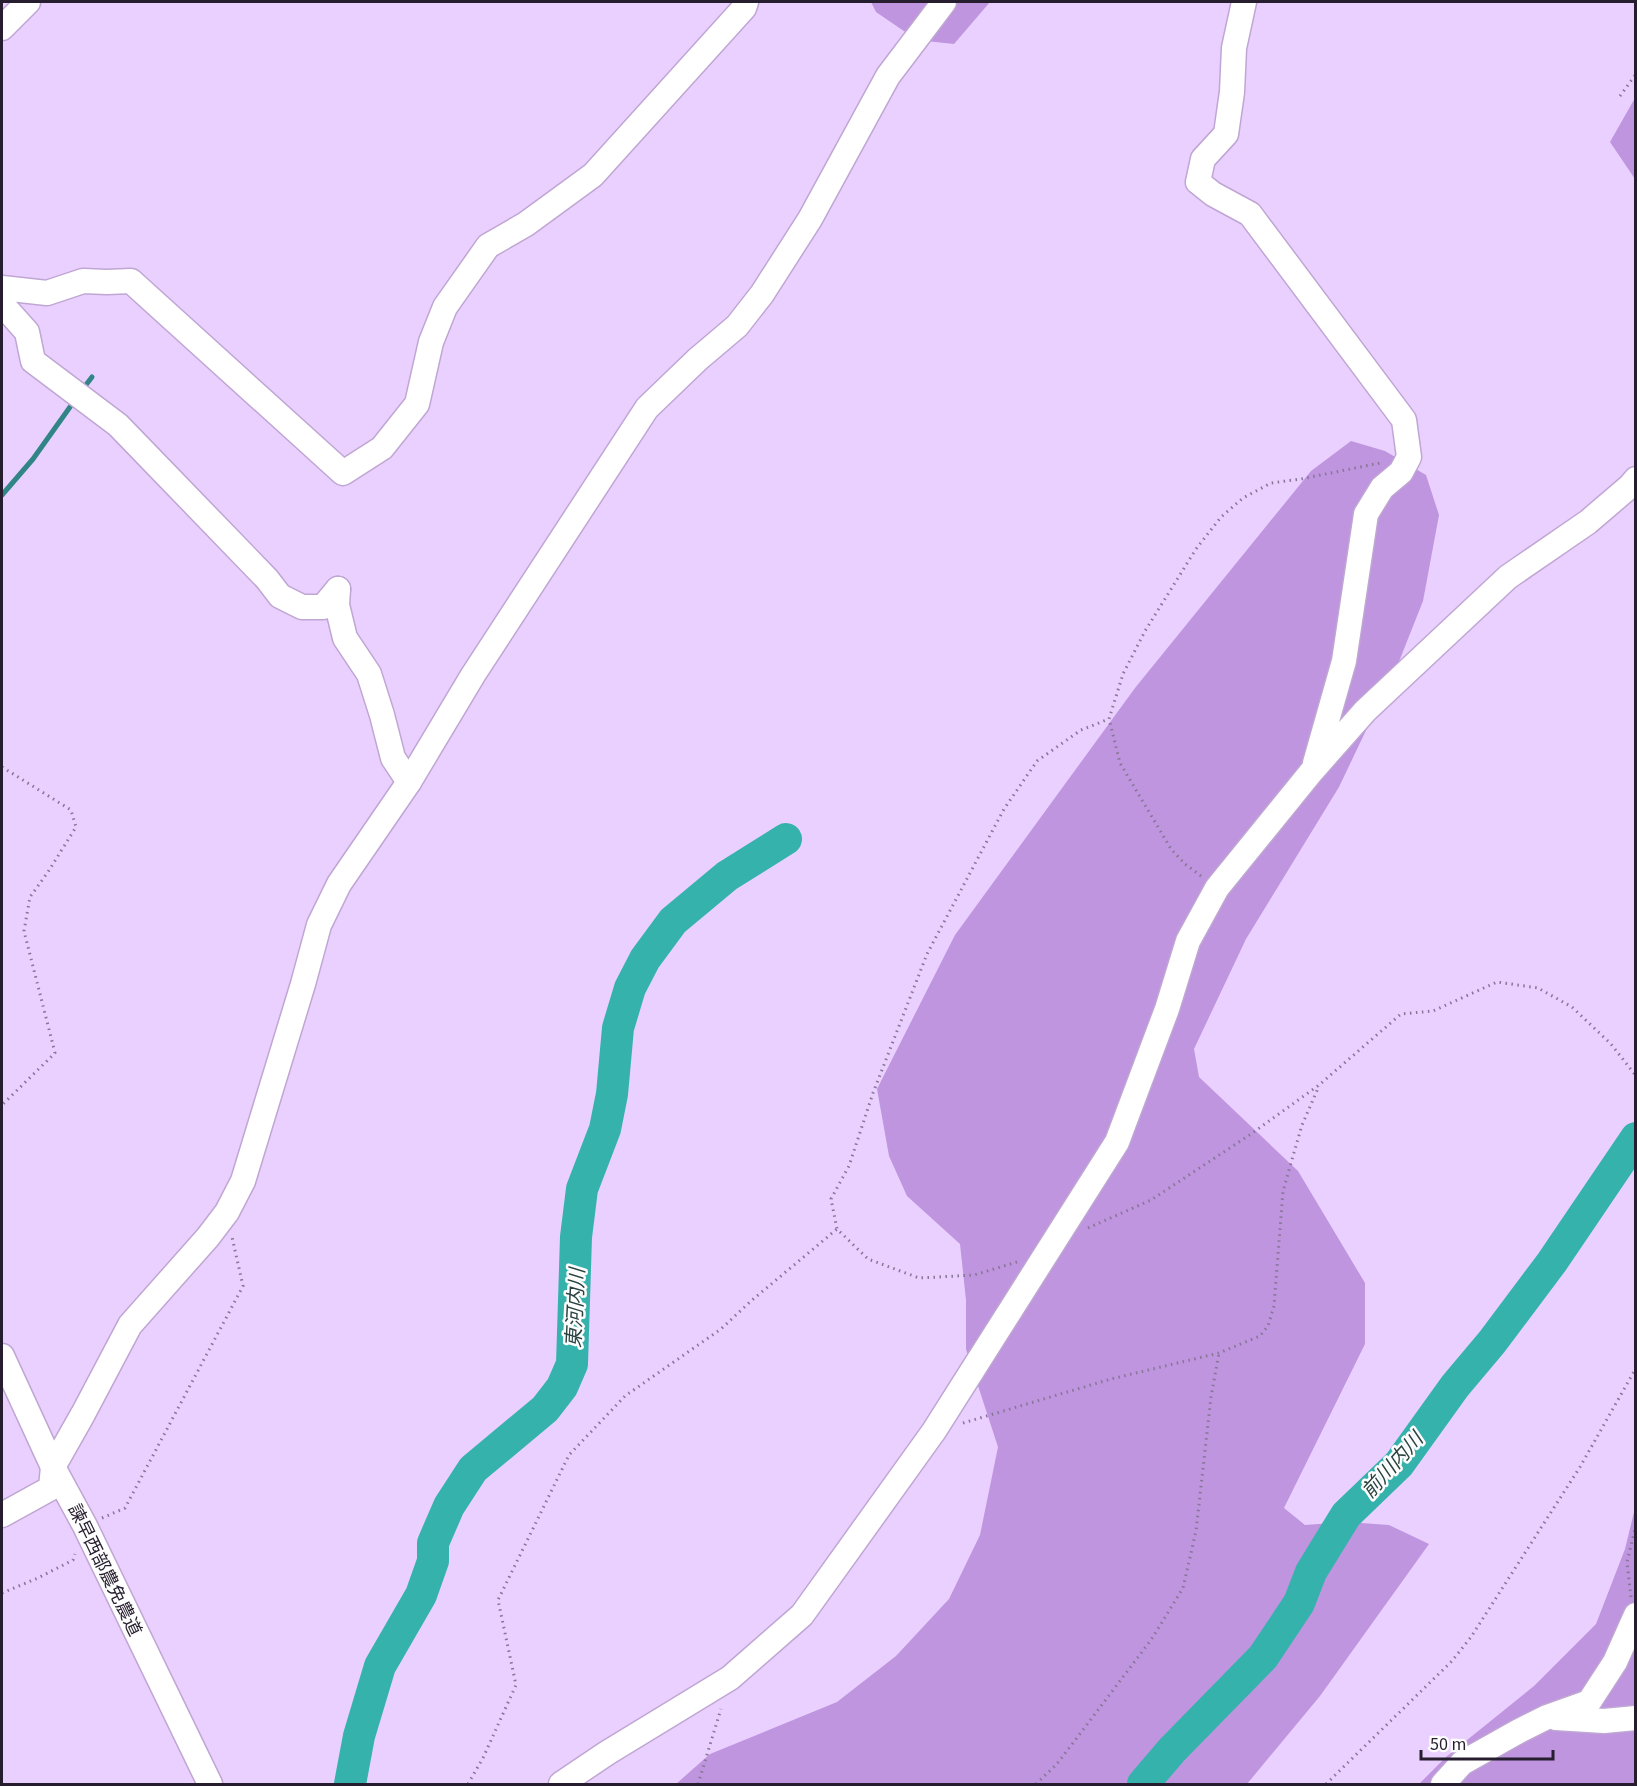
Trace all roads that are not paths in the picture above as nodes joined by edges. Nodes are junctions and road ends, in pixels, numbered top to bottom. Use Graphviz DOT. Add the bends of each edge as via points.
graph roads {
  1 [pos="28,2"];
  2 [pos="746,2"];
  3 [pos="944,2"];
  4 [pos="1244,2"];
  5 [pos="2,27"];
  6 [pos="2,288"];
  7 [pos="2,304"];
  8 [pos="1635,479"];
  9 [pos="1312,771"];
  10 [pos="409,782"];
  11 [pos="2,1356"];
  12 [pos="53,1467"];
  13 [pos="2,1515"];
  14 [pos="1634,1617"];
  15 [pos="1547,1717"];
  16 [pos="1635,1718"];
  17 [pos="210,1785"];
  18 [pos="561,1785"];
  19 [pos="1443,1785"];
  1 -- 5 [label="street"];
  2 -- 6 [label="street" via="593,175 526,224 488,246 445,307 431,342 417,404 382,448 343,473 131,281 83,281 47,293"];
  3 -- 10 [label="street" via="888,76 810,219 762,294 737,326 647,408 473,675"];
  4 -- 9 [label="street" via="1234,48 1226,134 1203,159 1198,182 1250,214 1404,420 1409,457 1366,514 1344,661"];
  7 -- 10 [label="street" via="27,332 33,361 118,425 280,596 302,607 323,607 339,589 337,604 345,638 369,674 393,758"];
  8 -- 9 [label="street" via="1588,522 1508,577 1365,711"];
  9 -- 18 [label="street" via="1217,888 1188,941 1117,1142 934,1431 802,1615 730,1678"];
  10 -- 12 [label="street" via="339,884 319,925 243,1182 208,1237 130,1325"];
  11 -- 12 [label="street, 諫早西部農免農道"];
  12 -- 13 [label="street" via="51,1488"];
  12 -- 17 [label="street, 諫早西部農免農道"];
  14 -- 15 [label="street" via="1615,1662 1589,1702"];
  15 -- 16 [label="street" via="1604,1721"];
  15 -- 19 [label="street" via="1462,1763"];
}
